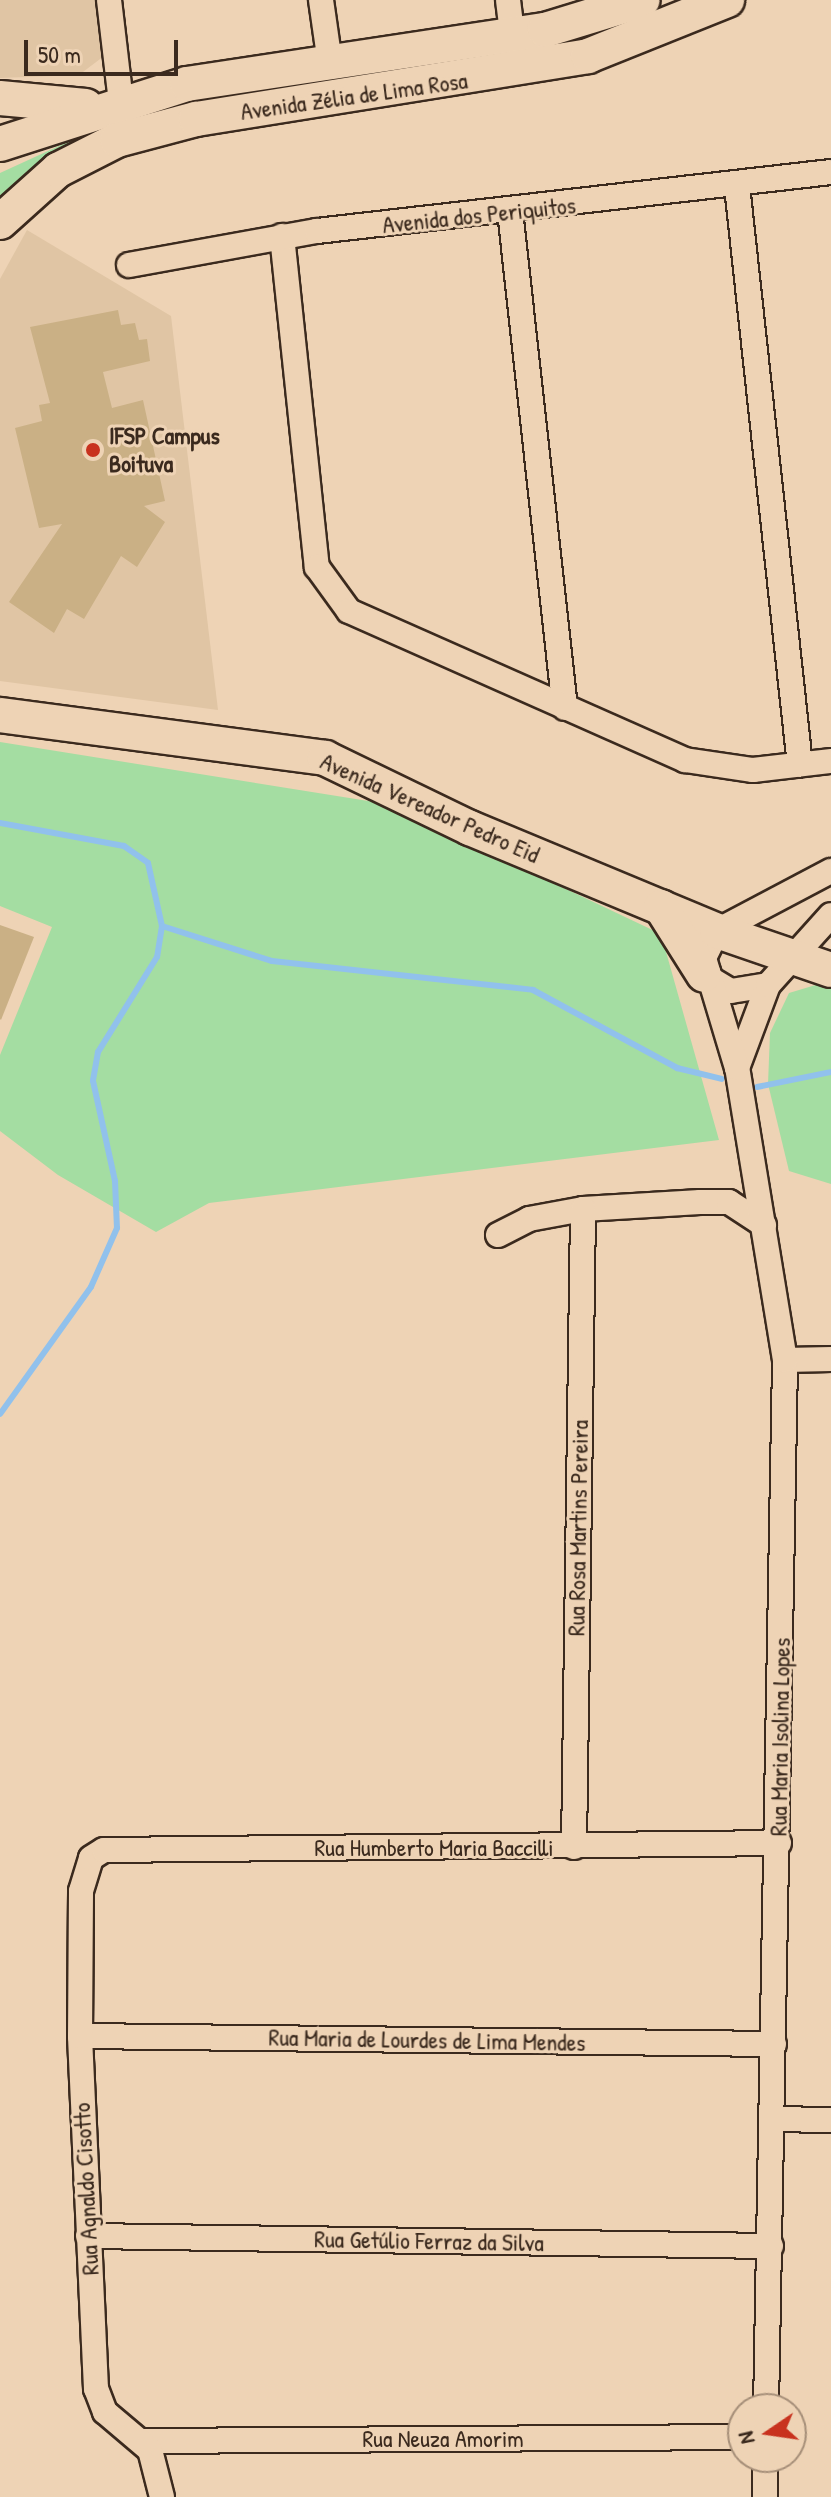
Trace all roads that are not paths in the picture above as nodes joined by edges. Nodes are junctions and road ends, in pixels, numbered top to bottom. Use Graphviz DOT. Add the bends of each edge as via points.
graph roads {
  1 [pos="109,0"];
  2 [pos="321,0"];
  3 [pos="508,0"];
  4 [pos="643,0"];
  5 [pos="727,0"];
  6 [pos="512,34"];
  7 [pos="330,63"];
  8 [pos="0,98"];
  9 [pos="112,104"];
  10 [pos="0,144"];
  11 [pos="831,172"];
  12 [pos="737,186"];
  13 [pos="510,211"];
  14 [pos="0,222"];
  15 [pos="282,236"];
  16 [pos="129,265"];
  17 [pos="565,708"];
  18 [pos="3,714"];
  19 [pos="831,761"];
  20 [pos="800,765"];
  21 [pos="831,871"];
  22 [pos="661,907"];
  23 [pos="831,915"];
  24 [pos="717,931"];
  25 [pos="788,956"];
  26 [pos="831,970"];
  27 [pos="704,975"];
  28 [pos="768,985"];
  29 [pos="737,1068"];
  30 [pos="583,1209"];
  31 [pos="764,1225"];
  32 [pos="498,1235"];
  33 [pos="831,1359"];
  34 [pos="785,1360"];
  35 [pos="779,1843"];
  36 [pos="574,1847"];
  37 [pos="91,1858"];
  38 [pos="80,2036"];
  39 [pos="774,2044"];
  40 [pos="772,2119"];
  41 [pos="831,2120"];
  42 [pos="88,2236"];
  43 [pos="771,2246"];
  44 [pos="766,2393"];
  45 [pos="727,2437"];
  46 [pos="143,2441"];
  47 [pos="765,2473"];
  48 [pos="162,2497"];
  49 [pos="765,2497"];
  1 -- 9 [label="street"];
  2 -- 7 [label="street"];
  3 -- 6 [label="street"];
  4 -- 6 [label="main road, Avenida Zélia de Lima Rosa"];
  5 -- 14 [label="main road, Avenida Zélia de Lima Rosa" via="588,56 196,119 117,140 44,180"];
  6 -- 7 [label="main road, Avenida Zélia de Lima Rosa"];
  7 -- 9 [label="main road, Avenida Zélia de Lima Rosa"];
  8 -- 9 [label="main road, Avenida Zélia de Lima Rosa"];
  9 -- 10 [label="main road, Avenida Zélia de Lima Rosa"];
  11 -- 12 [label="street, Avenida dos Periquitos"];
  12 -- 13 [label="street, Avenida dos Periquitos"];
  12 -- 20 [label="street"];
  13 -- 15 [label="street, Avenida dos Periquitos"];
  13 -- 17 [label="street"];
  15 -- 16 [label="street, Avenida dos Periquitos"];
  15 -- 17 [label="street" via="317,567 330,589 349,611"];
  17 -- 20 [label="street" via="685,760 753,770"];
  18 -- 22 [label="main road, Avenida Vereador Pedro Eid" via="325,758"];
  19 -- 20 [label="street"];
  21 -- 24 [label="street"];
  22 -- 24 [label="main road, Avenida Vereador Pedro Eid"];
  22 -- 27 [label="main road"];
  23 -- 25 [label="street"];
  24 -- 25 [label="main road, Avenida Vereador Pedro Eid"];
  24 -- 27 [label="street"];
  25 -- 26 [label="main road, Avenida Vereador Pedro Eid"];
  25 -- 28 [label="street"];
  27 -- 28 [label="street" via="731,991"];
  27 -- 29 [label="street, Rua Maria Isolina Lopes"];
  28 -- 29 [label="street"];
  29 -- 31 [label="street, Rua Maria Isolina Lopes"];
  30 -- 31 [label="street" via="729,1202"];
  30 -- 32 [label="street" via="529,1219"];
  30 -- 36 [label="street, Rua Rosa Martins Pereira"];
  31 -- 34 [label="street, Rua Maria Isolina Lopes"];
  33 -- 34 [label="street"];
  34 -- 35 [label="street, Rua Maria Isolina Lopes"];
  35 -- 36 [label="street, Rua Humberto Maria Baccilli"];
  35 -- 39 [label="street, Rua Maria Isolina Lopes"];
  36 -- 37 [label="street, Rua Humberto Maria Baccilli" via="104,1850"];
  37 -- 38 [label="street, Rua Agnaldo Cisotto" via="81,1891"];
  38 -- 39 [label="street, Rua Maria de Lourdes de Lima Mendes"];
  38 -- 42 [label="street, Rua Agnaldo Cisotto"];
  39 -- 40 [label="street, Rua Maria Isolina Lopes"];
  40 -- 41 [label="street"];
  40 -- 43 [label="street, Rua Maria Isolina Lopes"];
  42 -- 43 [label="street, Rua Getúlio Ferraz da Silva"];
  42 -- 46 [label="street, Rua Agnaldo Cisotto" via="96,2389 105,2412"];
  43 -- 44 [label="street, Rua Maria Isolina Lopes"];
  45 -- 46 [label="street, Rua Neuza Amorim"];
  46 -- 48 [label="street"];
  47 -- 49 [label="street"];
}
